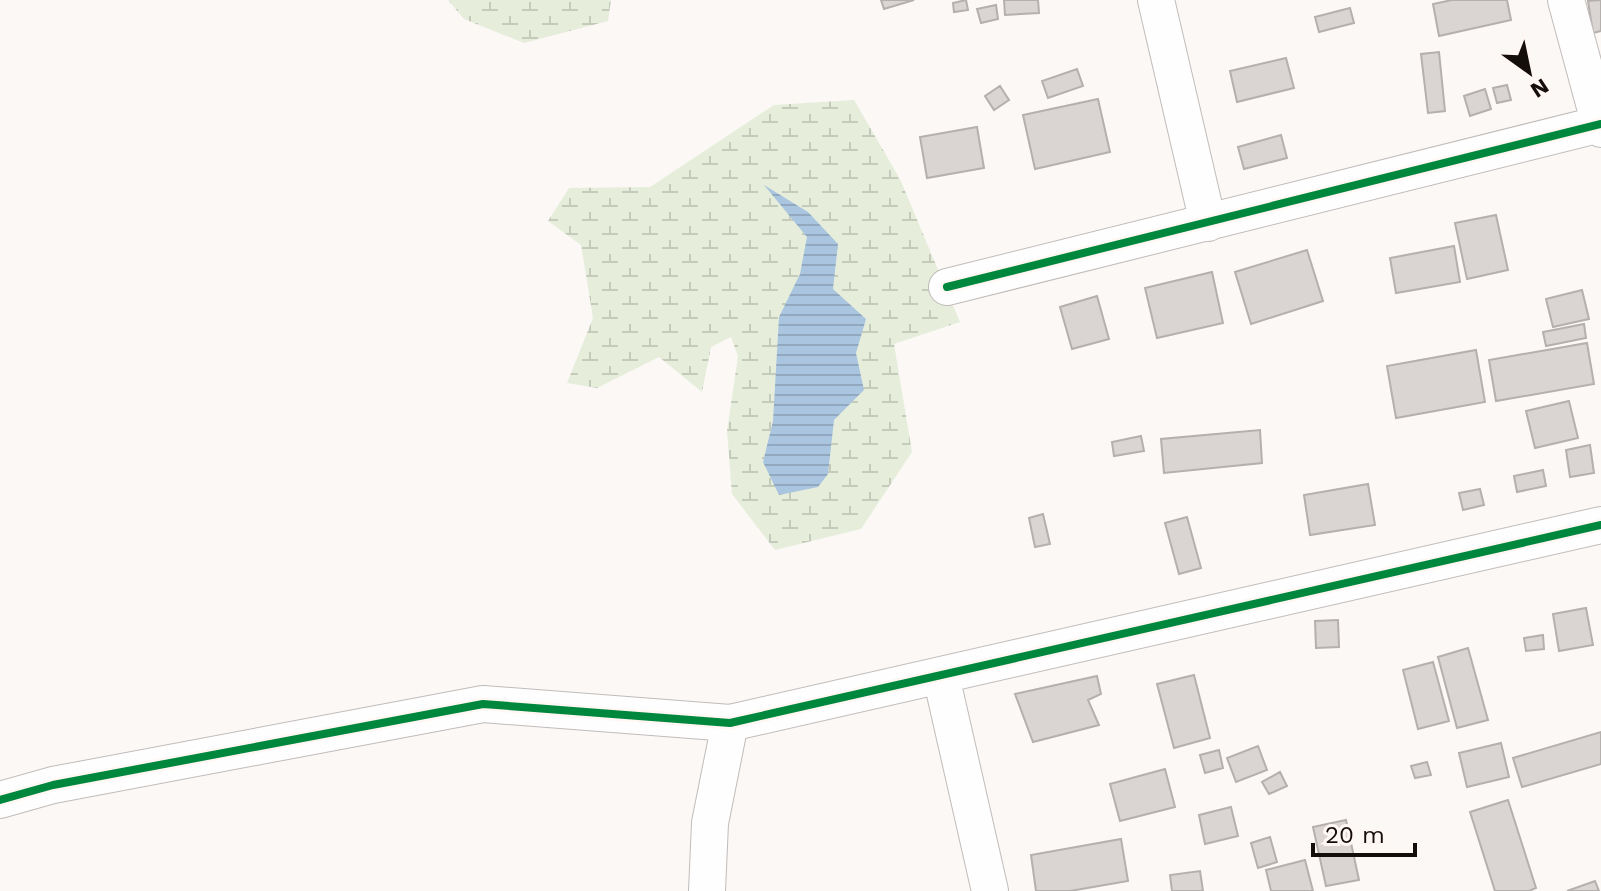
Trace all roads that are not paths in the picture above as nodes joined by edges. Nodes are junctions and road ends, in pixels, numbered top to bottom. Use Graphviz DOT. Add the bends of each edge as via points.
graph roads {
  1 [pos="1156,0"];
  2 [pos="1566,0"];
  3 [pos="1601,126"];
  4 [pos="1208,223"];
  5 [pos="947,287"];
  6 [pos="1601,525"];
  7 [pos="941,676"];
  8 [pos="730,723"];
  9 [pos="0,800"];
  10 [pos="707,891"];
  11 [pos="990,891"];
  1 -- 4 [label="street"];
  2 -- 3 [label="street"];
  3 -- 4 [label="street"];
  4 -- 5 [label="street"];
  6 -- 7 [label="street"];
  7 -- 8 [label="street"];
  7 -- 11 [label="street"];
  8 -- 9 [label="street" via="483,704 53,785"];
  8 -- 10 [label="street" via="710,823"];
}
